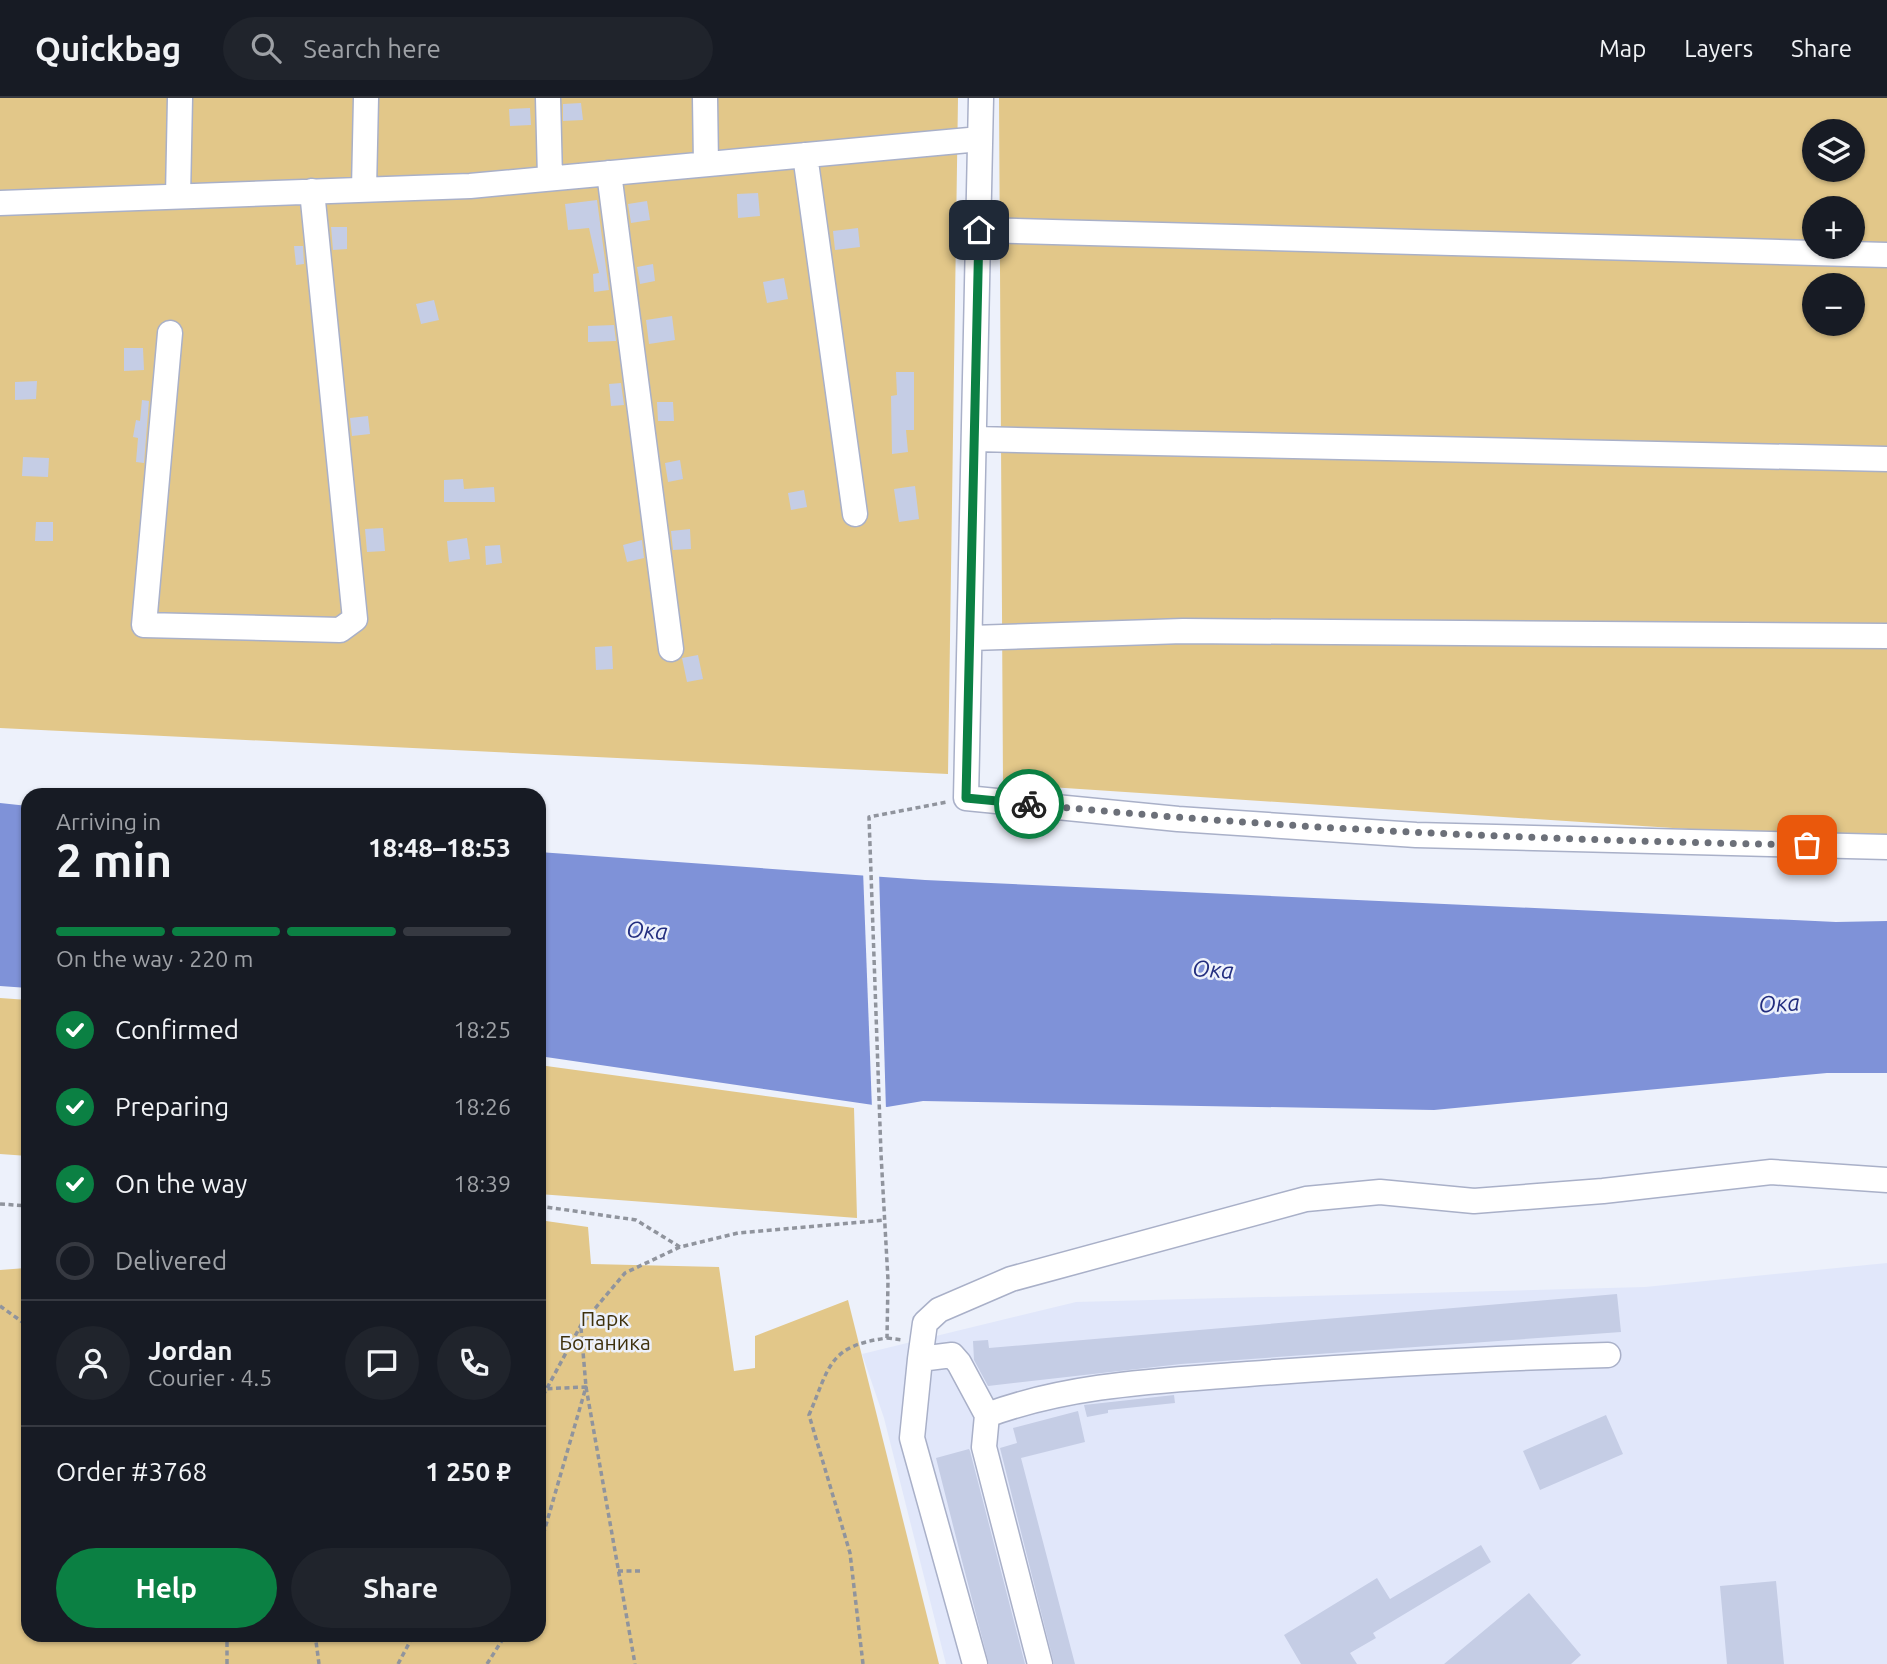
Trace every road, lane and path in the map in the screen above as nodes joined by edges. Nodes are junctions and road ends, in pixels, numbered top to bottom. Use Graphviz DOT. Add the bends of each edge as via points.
graph roads {
  1 [pos="180,98"];
  2 [pos="366,98"];
  3 [pos="548,98"];
  4 [pos="705,98"];
  5 [pos="981,98"];
  6 [pos="980,139"];
  7 [pos="805,155"];
  8 [pos="706,164"];
  9 [pos="609,173"];
  10 [pos="550,178"];
  11 [pos="364,190"];
  12 [pos="312,191"];
  13 [pos="178,197"];
  14 [pos="0,203"];
  15 [pos="979,230"];
  16 [pos="1887,255"];
  17 [pos="170,333"];
  18 [pos="975,439"];
  19 [pos="1887,459"];
  20 [pos="855,514"];
  21 [pos="1887,636"];
  22 [pos="971,638"];
  23 [pos="671,649"];
  24 [pos="966,798"];
  25 [pos="1887,847"];
  26 [pos="1887,1180"];
  27 [pos="0,1204"];
  28 [pos="21,1206"];
  29 [pos="546,1207"];
  30 [pos="884,1220"];
  31 [pos="680,1247"];
  32 [pos="0,1306"];
  33 [pos="21,1321"];
  34 [pos="581,1325"];
  35 [pos="1608,1355"];
  36 [pos="920,1359"];
  37 [pos="586,1387"];
  38 [pos="547,1388"];
  39 [pos="987,1415"];
  40 [pos="546,1525"];
  41 [pos="617,1571"];
  42 [pos="640,1571"];
  43 [pos="227,1642"];
  44 [pos="316,1642"];
  45 [pos="410,1642"];
  46 [pos="501,1642"];
  47 [pos="227,1664"];
  48 [pos="319,1664"];
  49 [pos="398,1664"];
  50 [pos="487,1664"];
  51 [pos="635,1664"];
  52 [pos="863,1664"];
  53 [pos="975,1664"];
  54 [pos="1040,1664"];
  1 -- 13 [label="street"];
  2 -- 11 [label="street"];
  3 -- 10 [label="street"];
  4 -- 8 [label="street"];
  5 -- 6 [label="street"];
  6 -- 7 [label="street"];
  6 -- 15 [label="street"];
  7 -- 8 [label="street"];
  7 -- 20 [label="street"];
  8 -- 9 [label="street"];
  9 -- 10 [label="street"];
  9 -- 23 [label="street"];
  10 -- 11 [label="street"];
  11 -- 12 [label="street"];
  12 -- 13 [label="street"];
  12 -- 17 [label="street" via="355,619 341,630 144,625"];
  13 -- 14 [label="street"];
  15 -- 16 [label="street"];
  15 -- 18 [label="street"];
  18 -- 19 [label="street"];
  18 -- 22 [label="street"];
  21 -- 22 [label="street" via="1183,631"];
  22 -- 24 [label="street"];
  24 -- 25 [label="street" via="1178,819 1416,835"];
  24 -- 30 [label="path" via="869,817"];
  26 -- 36 [label="street" via="1771,1172 1474,1201 1380,1192 1306,1199 1011,1279 939,1310 925,1323"];
  27 -- 28 [label="path"];
  29 -- 31 [label="path" via="636,1220"];
  30 -- 31 [label="path" via="738,1233"];
  30 -- 52 [label="path" via="887,1338 864,1341 835,1356 809,1415 850,1553"];
  31 -- 34 [label="path" via="625,1273"];
  32 -- 33 [label="path"];
  34 -- 37 [label="path"];
  34 -- 38 [label="path"];
  35 -- 39 [label="street" via="1437,1360 1105,1386"];
  36 -- 39 [label="street" via="951,1355"];
  36 -- 53 [label="street" via="912,1438"];
  37 -- 38 [label="path"];
  37 -- 40 [label="path"];
  37 -- 41 [label="path"];
  39 -- 54 [label="street" via="984,1447"];
  41 -- 42 [label="path"];
  41 -- 51 [label="path"];
  43 -- 47 [label="path"];
  44 -- 48 [label="path"];
  45 -- 49 [label="path"];
  46 -- 50 [label="path"];
}
